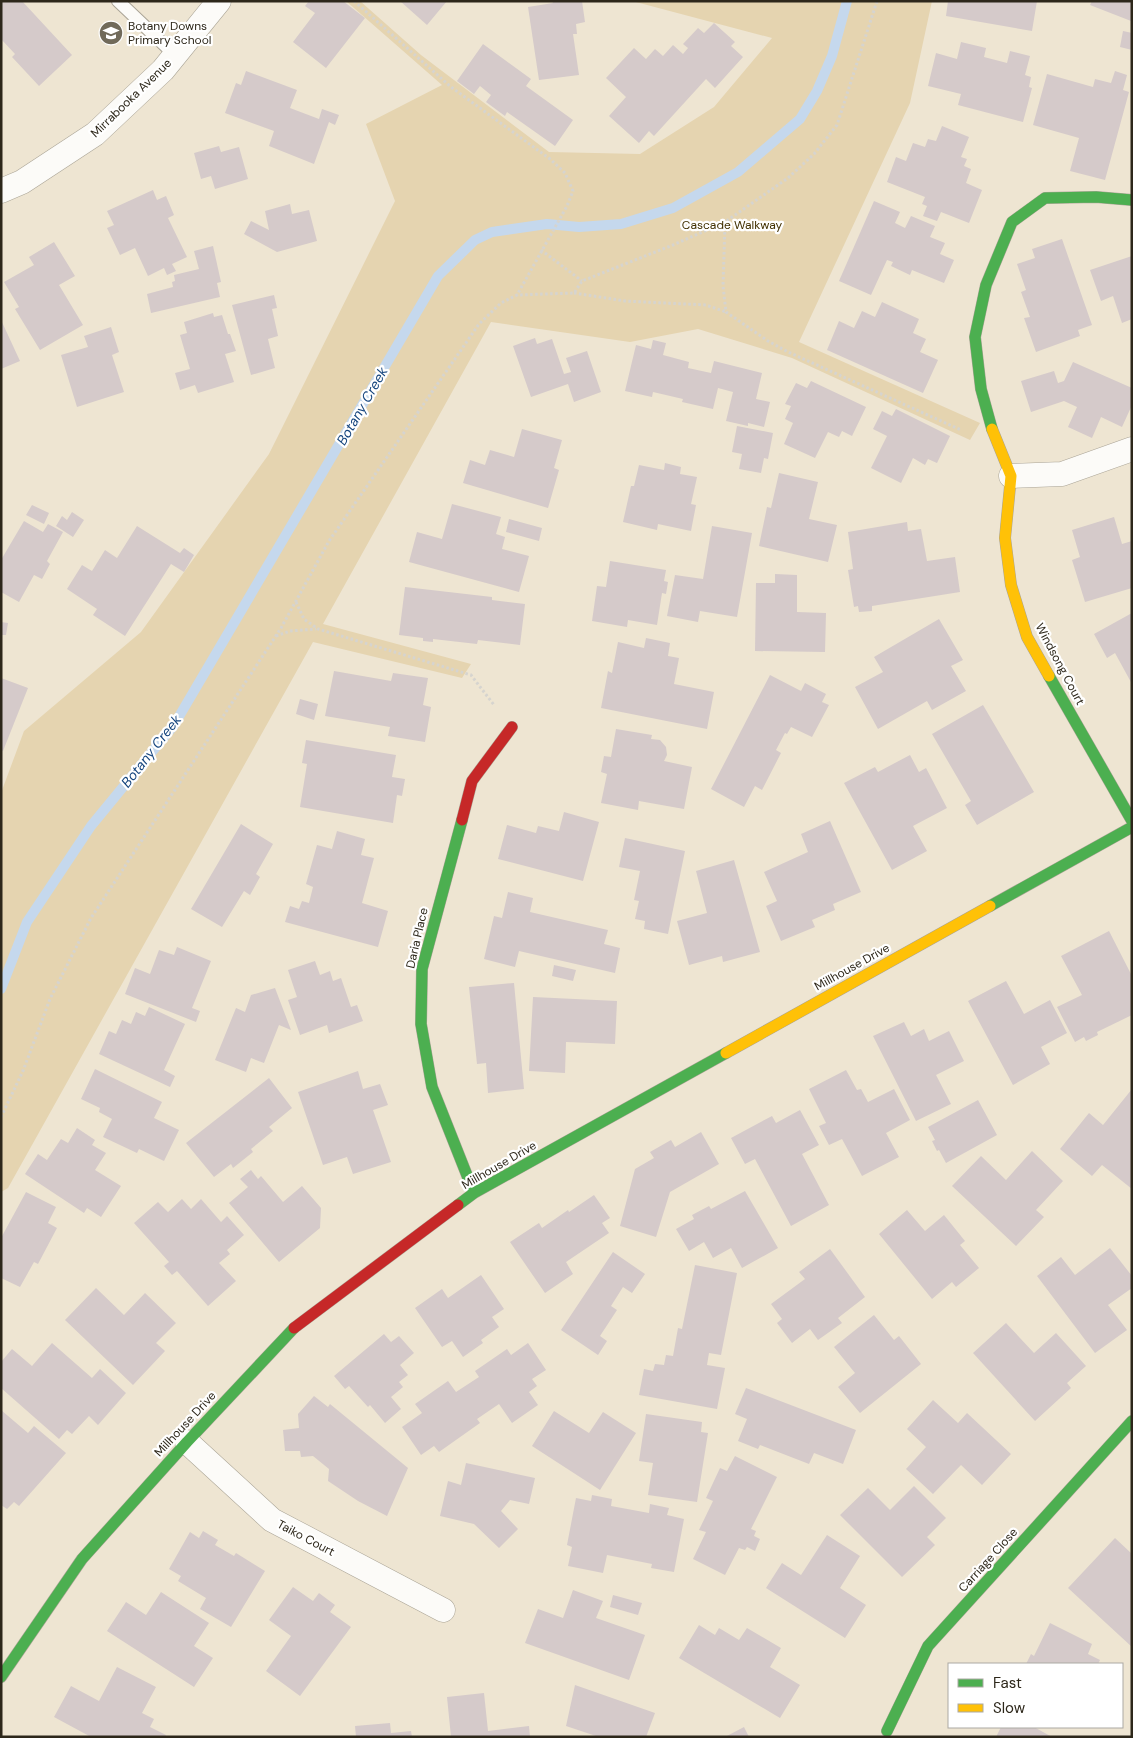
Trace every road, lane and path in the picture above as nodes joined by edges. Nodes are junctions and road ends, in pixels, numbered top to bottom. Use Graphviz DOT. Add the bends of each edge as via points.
graph roads {
  1 [pos="118,1"];
  2 [pos="220,1"];
  3 [pos="354,1"];
  4 [pos="876,1"];
  5 [pos="175,55"];
  6 [pos="1,191"];
  7 [pos="1132,200"];
  8 [pos="726,222"];
  9 [pos="542,250"];
  10 [pos="582,281"];
  11 [pos="574,293"];
  12 [pos="517,295"];
  13 [pos="726,312"];
  14 [pos="970,434"];
  15 [pos="1132,449"];
  16 [pos="1011,476"];
  17 [pos="296,602"];
  18 [pos="318,629"];
  19 [pos="275,637"];
  20 [pos="512,727"];
  21 [pos="1132,821"];
  22 [pos="1132,827"];
  23 [pos="1,1117"];
  24 [pos="474,1194"];
  25 [pos="1132,1421"];
  26 [pos="187,1442"];
  27 [pos="443,1610"];
  28 [pos="1,1677"];
  29 [pos="887,1731"];
  1 -- 5 [label="lane"];
  2 -- 5 [label="street, Mirrabooka Avenue"];
  3 -- 9 [label="path" via="451,87 565,173 573,191"];
  4 -- 8 [label="path" via="837,125 814,154 788,178"];
  5 -- 6 [label="street, Mirrabooka Avenue" via="95,134 22,182"];
  7 -- 16 [label="street" via="1045,198 1012,222 986,285 975,337 981,389 993,434"];
  8 -- 10 [label="path"];
  8 -- 13 [label="path" via="723,286"];
  9 -- 10 [label="path"];
  9 -- 12 [label="path"];
  10 -- 11 [label="path"];
  11 -- 12 [label="path"];
  11 -- 13 [label="path" via="625,301 706,305"];
  12 -- 17 [label="path" via="501,303 479,324 329,541"];
  13 -- 14 [label="path" via="788,352"];
  15 -- 16 [label="street" via="1062,474"];
  16 -- 21 [label="street, Windsong Court" via="1005,538 1011,585 1027,637"];
  17 -- 18 [label="path" via="304,619"];
  17 -- 19 [label="path"];
  18 -- 19 [label="path" via="290,631"];
  18 -- 20 [label="path" via="471,675"];
  19 -- 23 [label="path" via="92,918 50,999"];
  20 -- 24 [label="street, Daria Place" via="472,781 422,969 421,1024 432,1087"];
  22 -- 24 [label="street, Millhouse Drive"];
  24 -- 26 [label="street, Millhouse Drive" via="298,1324"];
  25 -- 29 [label="street, Carriage Close" via="928,1646"];
  26 -- 27 [label="street, Taiko Court" via="272,1520"];
  26 -- 28 [label="street, Millhouse Drive" via="82,1559"];
}
